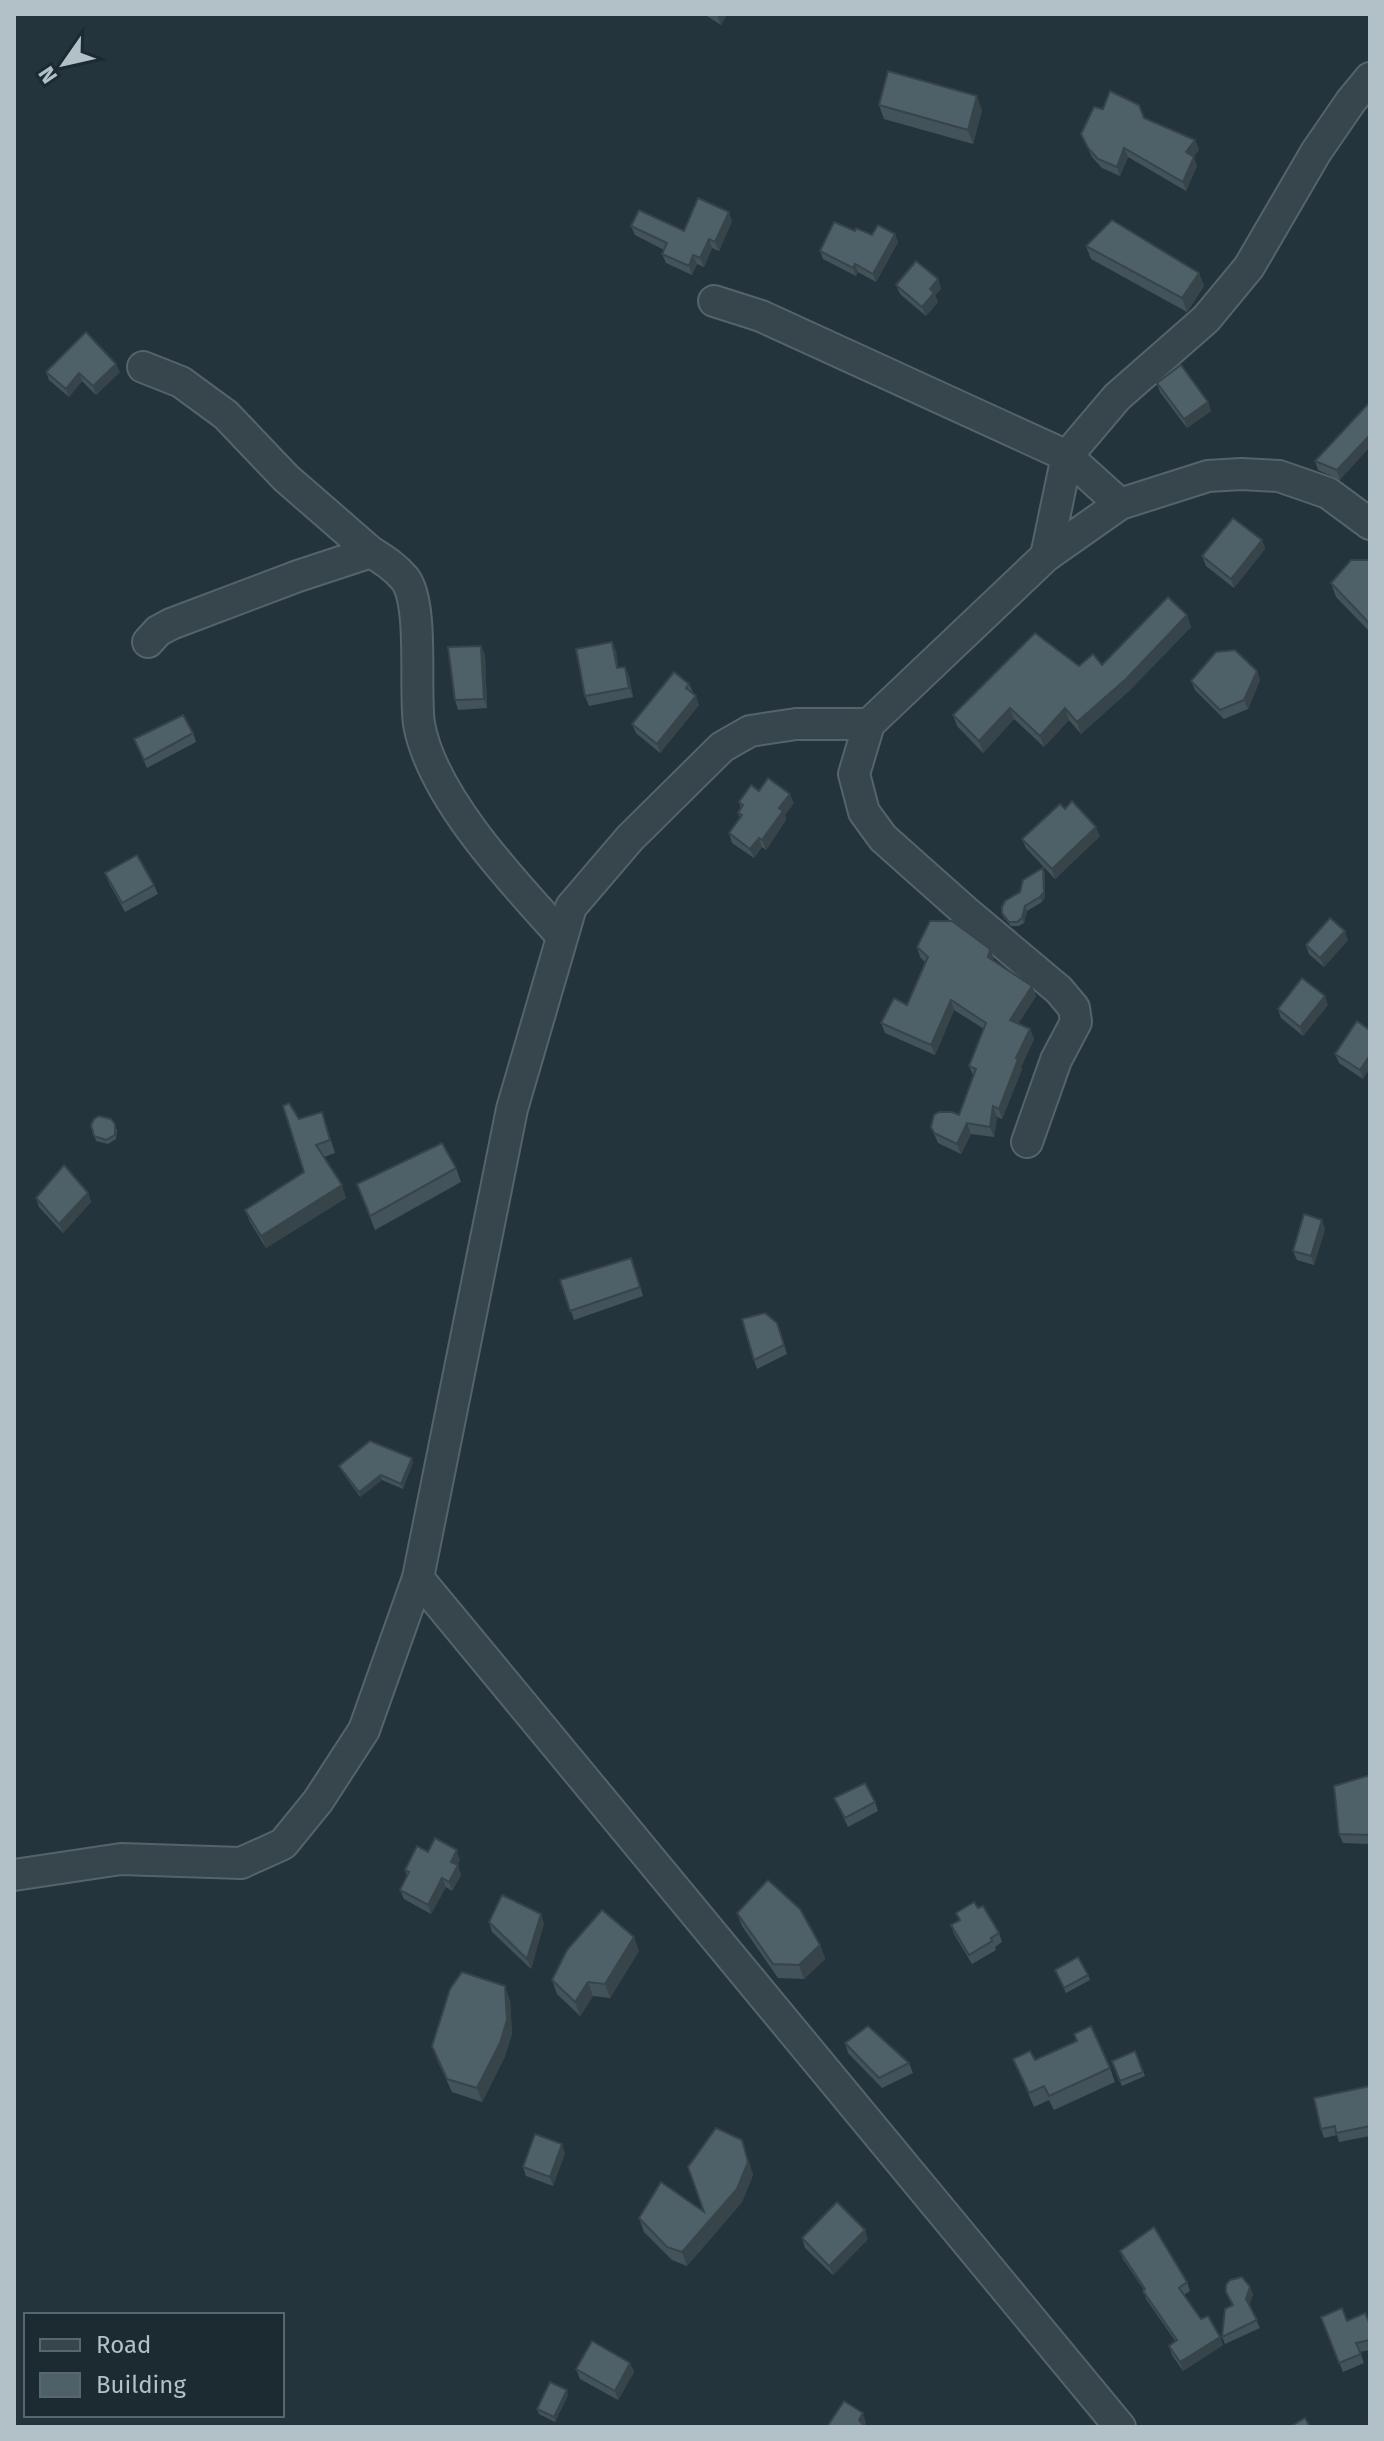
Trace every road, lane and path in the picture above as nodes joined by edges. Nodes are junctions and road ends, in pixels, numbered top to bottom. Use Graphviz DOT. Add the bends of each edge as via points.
graph roads {
  1 [pos="1370,78"];
  2 [pos="714,301"];
  3 [pos="143,367"];
  4 [pos="1067,456"];
  5 [pos="1120,504"];
  6 [pos="1370,524"];
  7 [pos="371,552"];
  8 [pos="1046,556"];
  9 [pos="148,642"];
  10 [pos="869,724"];
  11 [pos="562,936"];
  12 [pos="1027,1142"];
  13 [pos="418,1578"];
  14 [pos="14,1875"];
  15 [pos="1120,2427"];
  1 -- 4 [label="street" via="1316,152 1249,267 1206,319 1117,397"];
  2 -- 4 [label="street" via="761,316"];
  3 -- 7 [label="street" via="181,382 226,415 286,478"];
  4 -- 5 [label="street"];
  4 -- 8 [label="street"];
  5 -- 6 [label="street" via="1208,476 1279,476 1328,493"];
  5 -- 8 [label="street"];
  7 -- 9 [label="street" via="171,624"];
  7 -- 11 [label="street" via="407,582 424,746 449,796 498,865"];
  8 -- 10 [label="street"];
  10 -- 11 [label="street" via="796,724 750,731 722,747 630,838 571,907"];
  10 -- 12 [label="street" via="854,774 864,812 883,838 1074,1008 1076,1022 1056,1060"];
  11 -- 13 [label="street" via="512,1109"];
  13 -- 14 [label="street" via="364,1730 283,1844 241,1863 121,1859"];
  13 -- 15 [label="street"];
}
